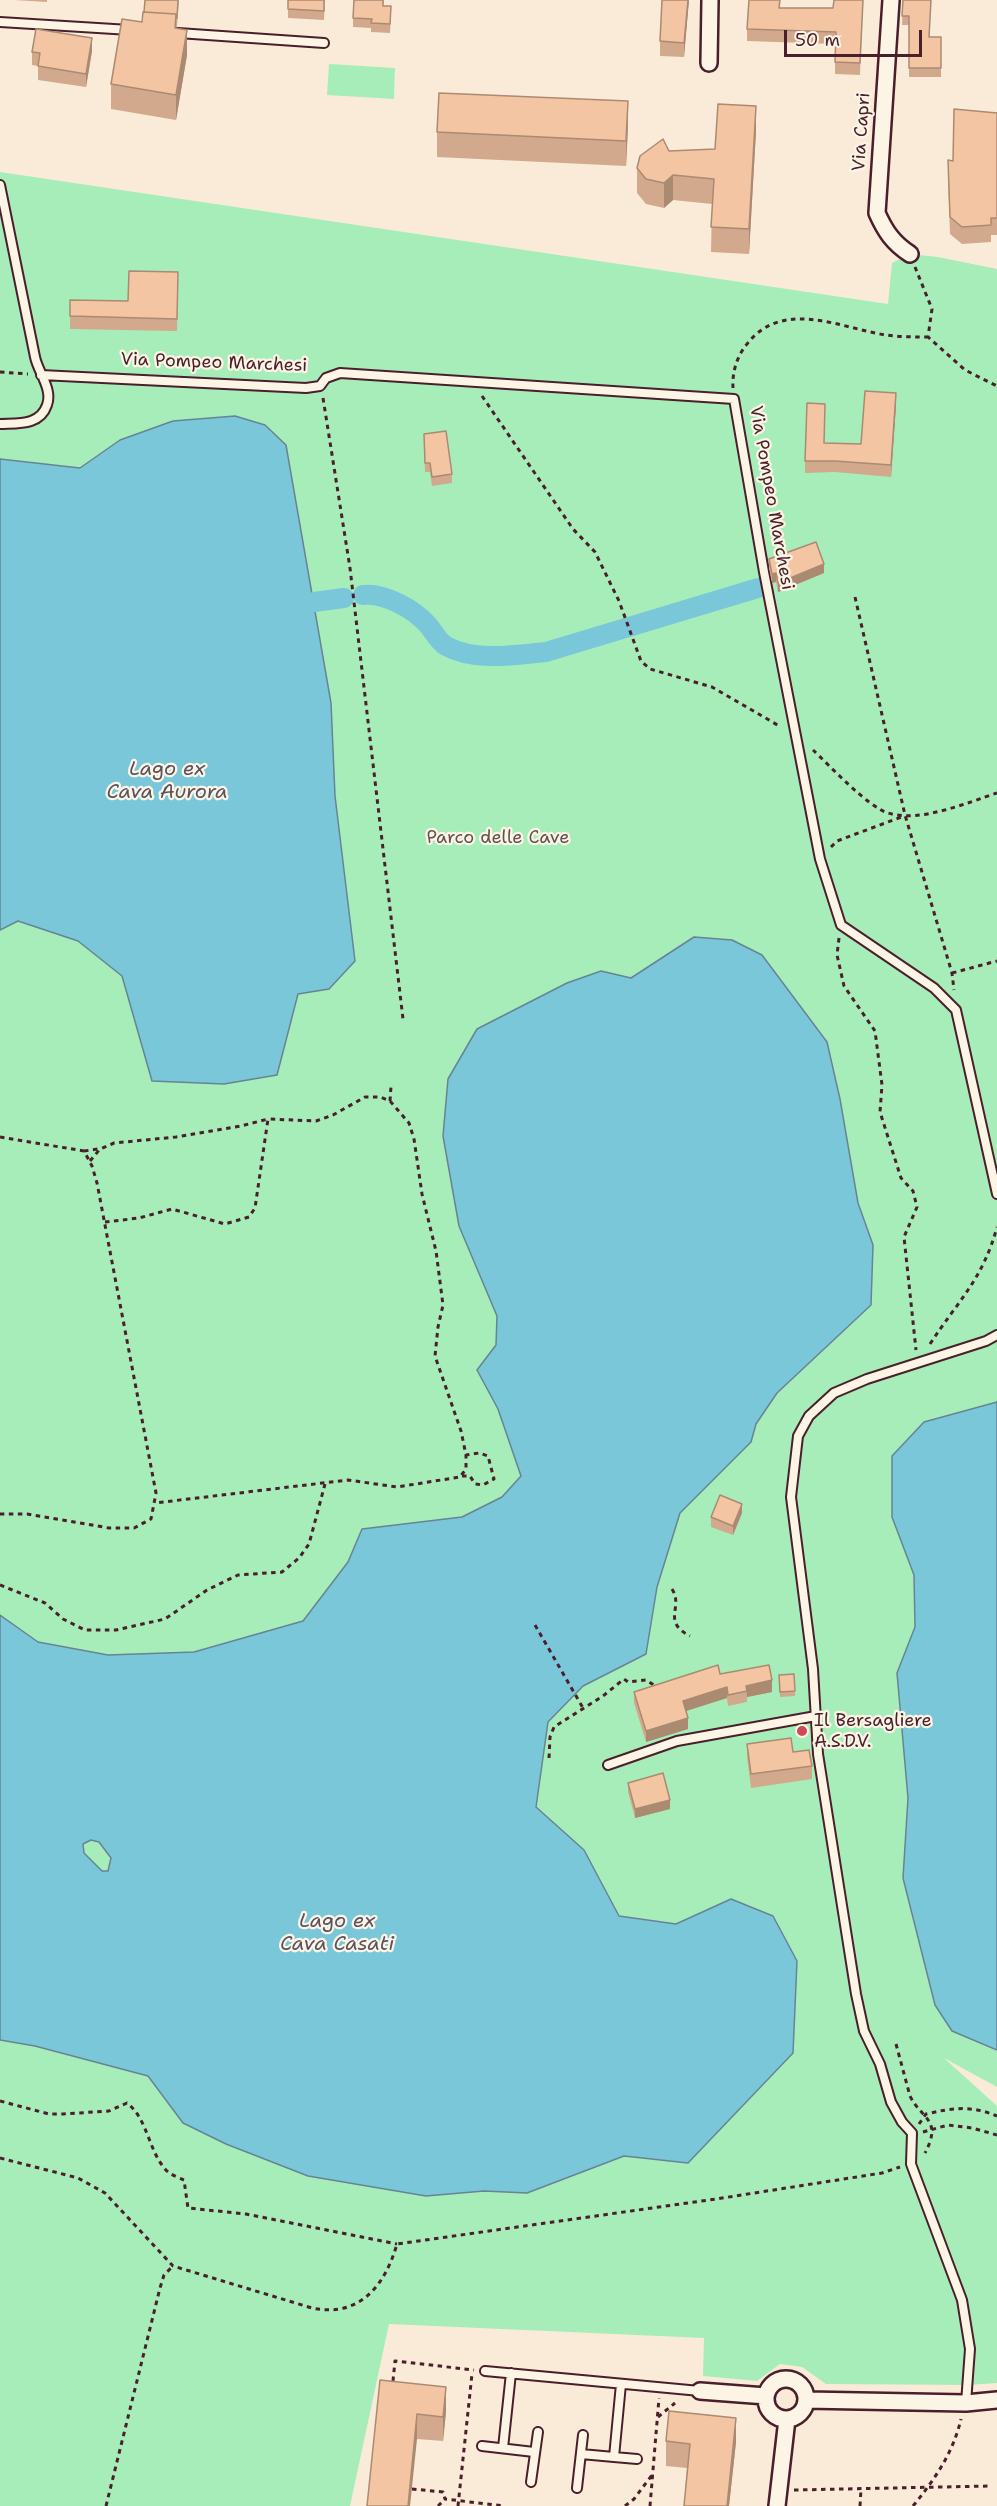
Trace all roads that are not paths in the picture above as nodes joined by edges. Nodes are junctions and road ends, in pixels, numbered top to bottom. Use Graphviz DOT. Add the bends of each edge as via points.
graph roads {
  1 [pos="710,0"];
  2 [pos="891,0"];
  3 [pos="0,22"];
  4 [pos="139,31"];
  5 [pos="173,33"];
  6 [pos="324,43"];
  7 [pos="709,63"];
  8 [pos="0,185"];
  9 [pos="910,254"];
  10 [pos="41,375"];
  11 [pos="0,424"];
  12 [pos="997,1194"];
  13 [pos="997,1335"];
  14 [pos="816,1716"];
  15 [pos="608,1765"];
  16 [pos="485,2371"];
  17 [pos="512,2373"];
  18 [pos="621,2384"];
  19 [pos="700,2391"];
  20 [pos="766,2396"];
  21 [pos="806,2400"];
  22 [pos="997,2400"];
  23 [pos="966,2403"];
  24 [pos="787,2419"];
  25 [pos="538,2432"];
  26 [pos="583,2435"];
  27 [pos="482,2446"];
  28 [pos="503,2448"];
  29 [pos="534,2451"];
  30 [pos="581,2454"];
  31 [pos="614,2457"];
  32 [pos="637,2459"];
  33 [pos="531,2482"];
  34 [pos="577,2488"];
  35 [pos="777,2506"];
  1 -- 7 [label="street"];
  2 -- 9 [label="street, Via Capri" via="877,213 895,244"];
  3 -- 4 [label="lane"];
  5 -- 6 [label="lane"];
  8 -- 10 [label="lane"];
  10 -- 11 [label="lane" via="48,392 41,415 30,423"];
  10 -- 12 [label="lane, Via Pompeo Marchesi" via="306,388 321,385 337,374 734,399 820,858 841,926 934,988 956,1010"];
  13 -- 14 [label="lane" via="867,1379 829,1396 808,1416 798,1436 791,1497"];
  14 -- 15 [label="lane" via="677,1741"];
  14 -- 23 [label="lane" via="818,1754 864,2031 880,2064 895,2112 912,2133 910,2164 962,2300 970,2349"];
  16 -- 17 [label="lane"];
  17 -- 18 [label="lane"];
  17 -- 28 [label="lane"];
  18 -- 19 [label="lane"];
  18 -- 31 [label="lane"];
  19 -- 20 [label="street"];
  20 -- 21 [label="street" via="772,2385 788,2379 800,2384"];
  20 -- 24 [label="street" via="770,2410"];
  21 -- 23 [label="street"];
  21 -- 24 [label="street" via="800,2413"];
  22 -- 23 [label="street"];
  24 -- 35 [label="street"];
  25 -- 29 [label="lane"];
  26 -- 30 [label="lane"];
  27 -- 28 [label="lane"];
  28 -- 29 [label="lane"];
  29 -- 33 [label="lane"];
  30 -- 31 [label="lane"];
  30 -- 34 [label="lane"];
  31 -- 32 [label="lane"];
}
